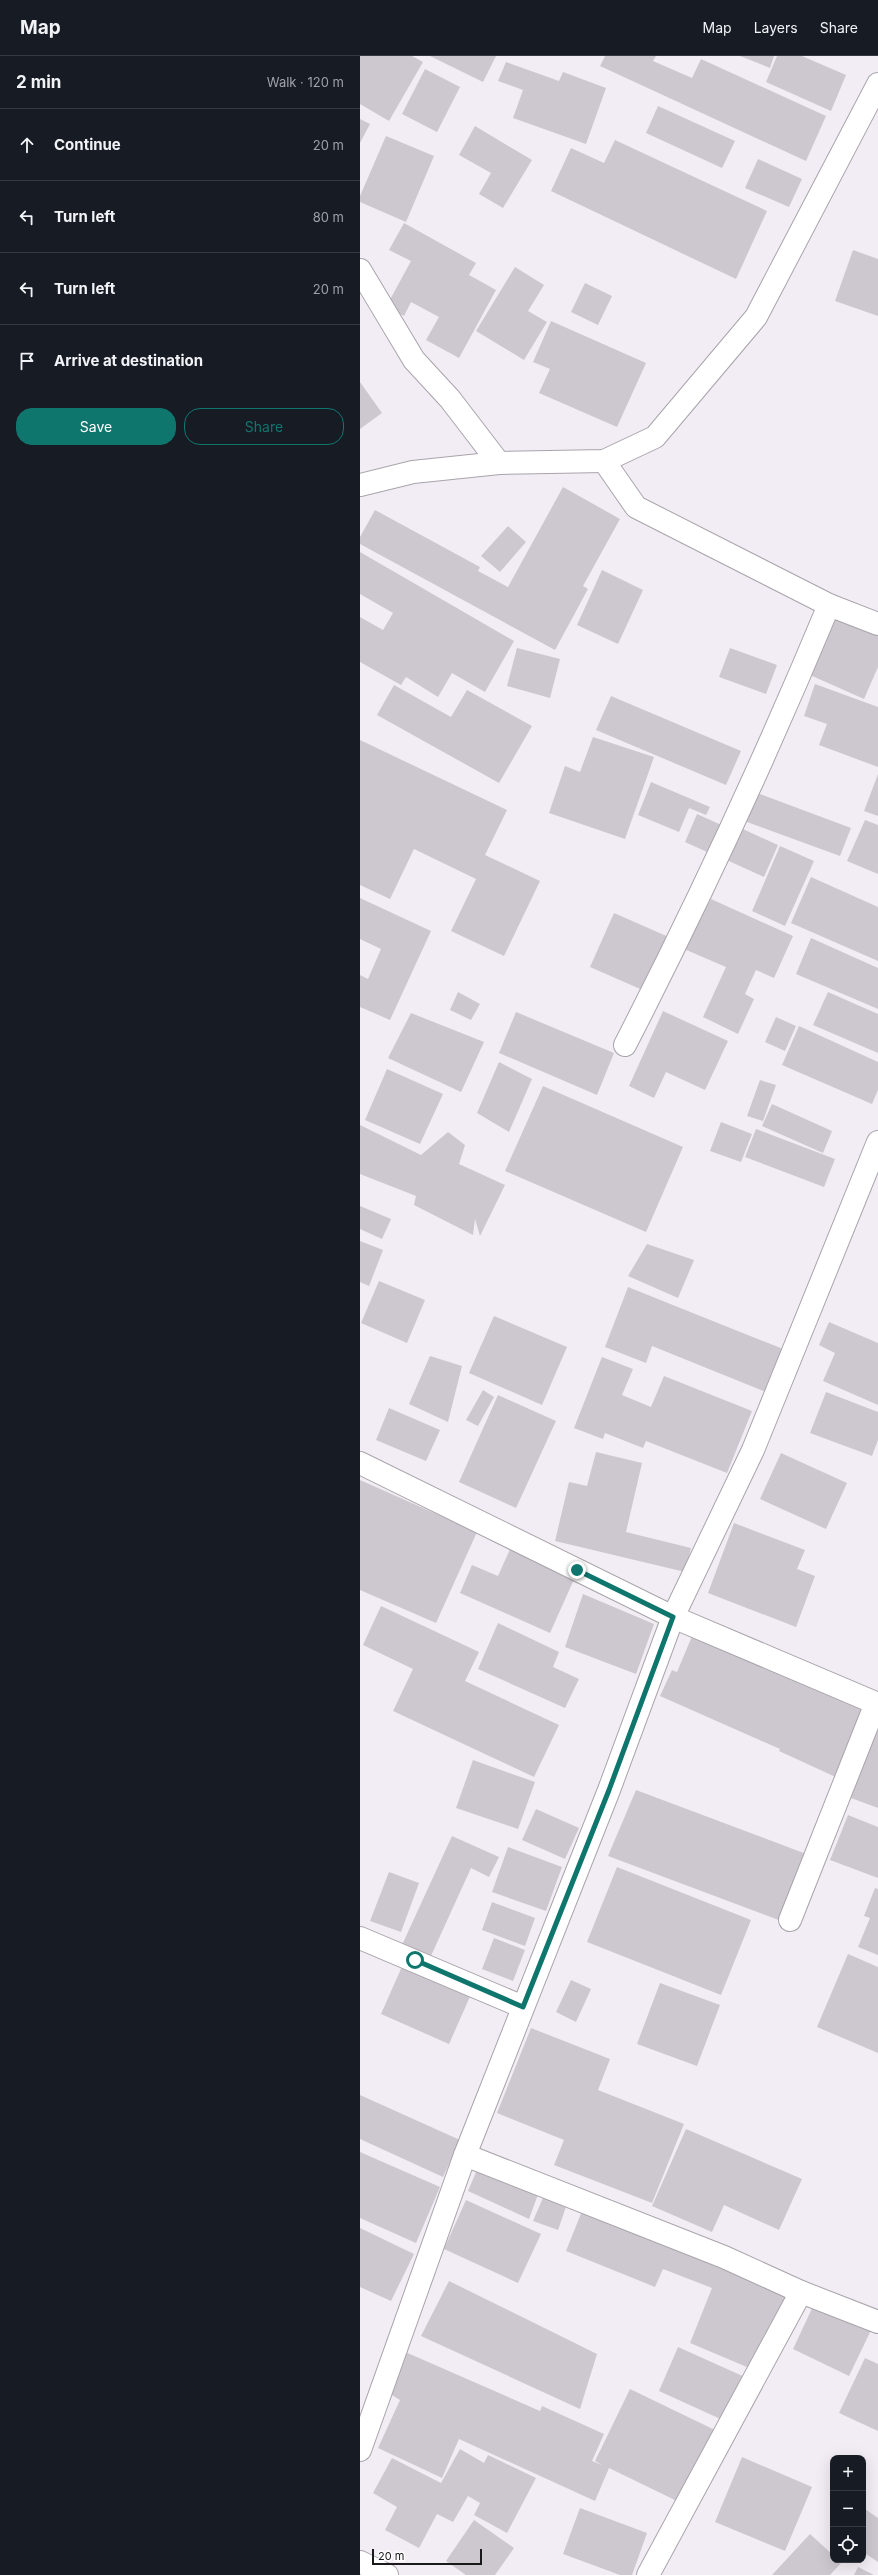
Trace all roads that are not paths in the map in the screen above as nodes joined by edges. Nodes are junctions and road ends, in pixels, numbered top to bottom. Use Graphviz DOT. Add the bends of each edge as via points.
graph roads {
  1 [pos="878,84"];
  2 [pos="360,270"];
  3 [pos="604,461"];
  4 [pos="499,463"];
  5 [pos="360,484"];
  6 [pos="829,605"];
  7 [pos="878,624"];
  8 [pos="625,1045"];
  9 [pos="878,1142"];
  10 [pos="360,1463"];
  11 [pos="673,1617"];
  12 [pos="877,1704"];
  13 [pos="790,1920"];
  14 [pos="360,1938"];
  15 [pos="523,2007"];
  16 [pos="465,2155"];
  17 [pos="801,2292"];
  18 [pos="878,2322"];
  19 [pos="360,2450"];
  20 [pos="360,2562"];
  21 [pos="387,2575"];
  22 [pos="648,2575"];
  1 -- 3 [label="street" via="756,317 655,438"];
  2 -- 4 [label="street" via="414,360 450,399"];
  3 -- 4 [label="street"];
  3 -- 6 [label="street" via="636,507"];
  4 -- 5 [label="street" via="413,472"];
  6 -- 7 [label="street"];
  6 -- 8 [label="street" via="782,718 695,905"];
  9 -- 11 [label="street" via="752,1450"];
  10 -- 11 [label="street"];
  11 -- 12 [label="street"];
  11 -- 15 [label="street" via="609,1790"];
  12 -- 13 [label="street"];
  14 -- 15 [label="street"];
  15 -- 16 [label="street"];
  16 -- 17 [label="street" via="724,2257"];
  16 -- 19 [label="street"];
  17 -- 18 [label="street"];
  17 -- 22 [label="street"];
  20 -- 21 [label="street"];
}
